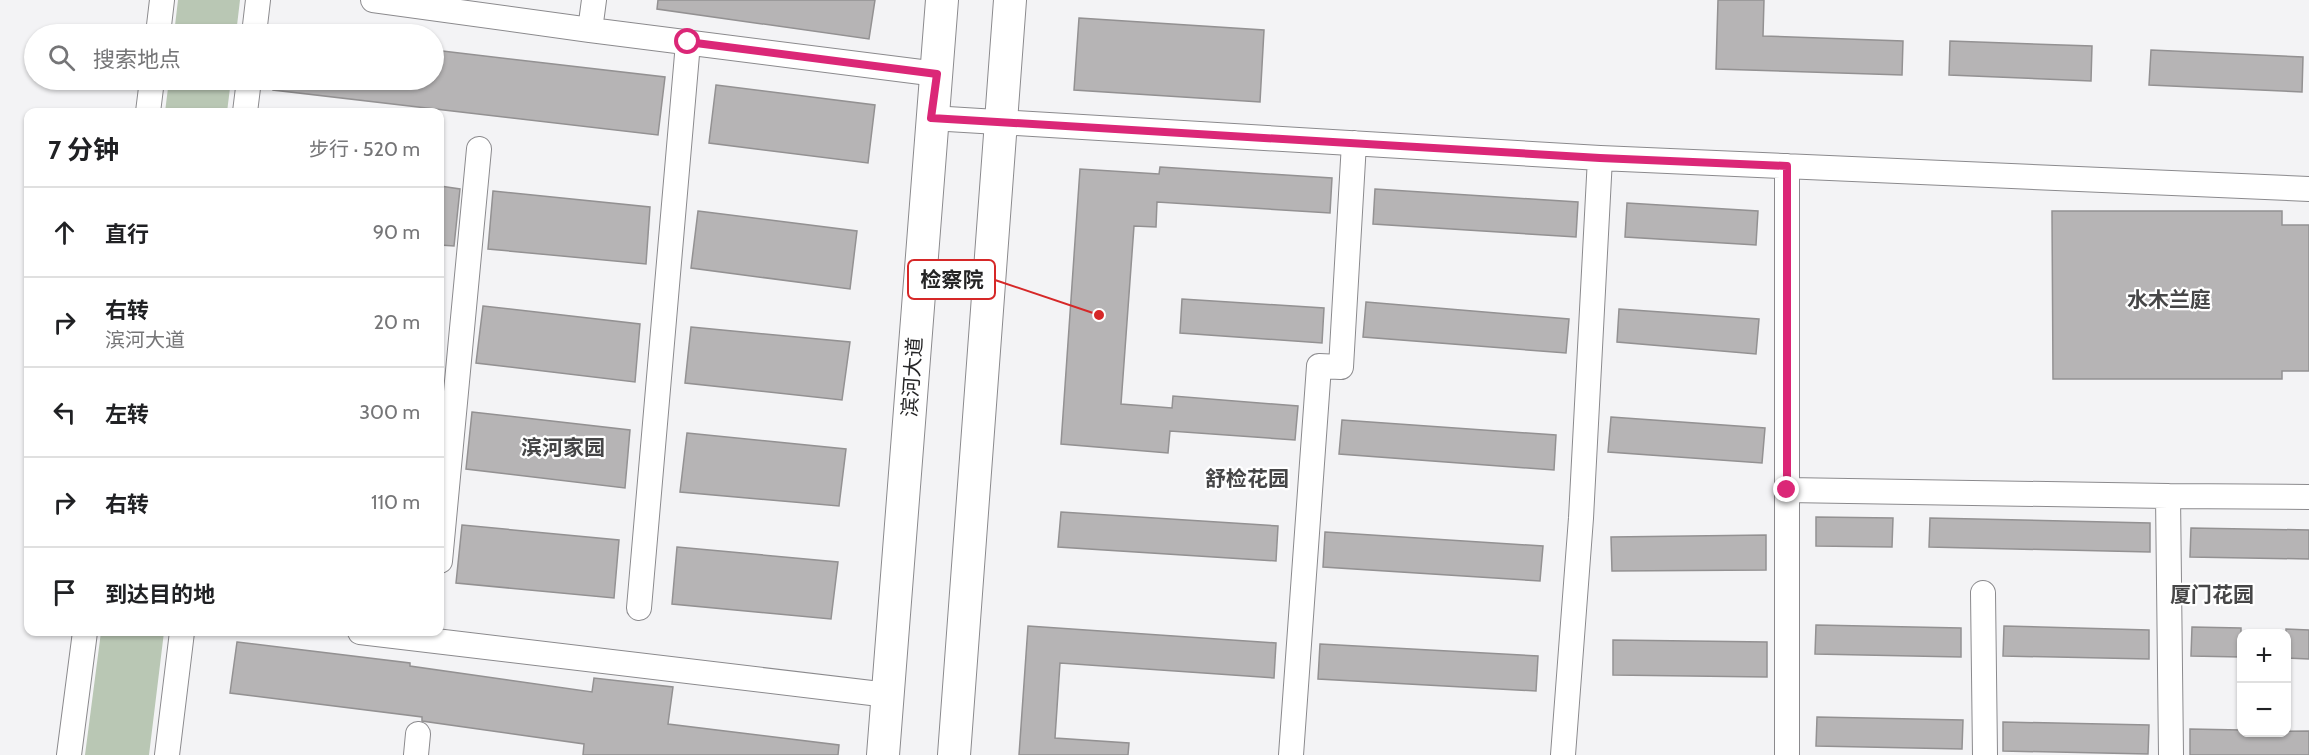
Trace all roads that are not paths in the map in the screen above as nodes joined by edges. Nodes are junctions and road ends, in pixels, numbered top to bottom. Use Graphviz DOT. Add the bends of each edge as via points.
graph roads {
  1 [pos="162,0"];
  2 [pos="258,0"];
  3 [pos="374,0"];
  4 [pos="594,0"];
  5 [pos="942,0"];
  6 [pos="1010,0"];
  7 [pos="159,24"];
  8 [pos="255,24"];
  9 [pos="590,30"];
  10 [pos="688,42"];
  11 [pos="937,74"];
  12 [pos="151,90"];
  13 [pos="248,90"];
  14 [pos="148,108"];
  15 [pos="246,108"];
  16 [pos="931,118"];
  17 [pos="1001,122"];
  18 [pos="1354,143"];
  19 [pos="479,149"];
  20 [pos="1600,158"];
  21 [pos="1787,166"];
  22 [pos="2309,189"];
  23 [pos="1787,490"];
  24 [pos="2168,496"];
  25 [pos="2309,497"];
  26 [pos="444,519"];
  27 [pos="1983,593"];
  28 [pos="639,608"];
  29 [pos="84,636"];
  30 [pos="182,636"];
  31 [pos="394,636"];
  32 [pos="888,695"];
  33 [pos="69,755"];
  34 [pos="168,755"];
  35 [pos="883,755"];
  36 [pos="954,755"];
  37 [pos="1292,755"];
  38 [pos="1563,755"];
  39 [pos="1787,755"];
  40 [pos="1985,755"];
  41 [pos="2171,755"];
  1 -- 7 [label="street"];
  2 -- 8 [label="street"];
  3 -- 9 [label="street"];
  4 -- 9 [label="street"];
  5 -- 11 [label="main road, 滨河大道"];
  6 -- 17 [label="main road"];
  9 -- 10 [label="street"];
  10 -- 11 [label="street"];
  10 -- 28 [label="street"];
  11 -- 16 [label="main road, 滨河大道"];
  12 -- 14 [label="street"];
  13 -- 15 [label="street"];
  16 -- 17 [label="street"];
  16 -- 32 [label="main road, 滨河大道"];
  17 -- 18 [label="street"];
  17 -- 36 [label="main road"];
  18 -- 20 [label="street"];
  18 -- 37 [label="street" via="1341,367 1319,366"];
  19 -- 26 [label="street"];
  20 -- 21 [label="street"];
  20 -- 38 [label="street" via="1581,518"];
  21 -- 22 [label="street"];
  21 -- 23 [label="street"];
  23 -- 24 [label="street"];
  23 -- 39 [label="street"];
  24 -- 25 [label="street"];
  24 -- 41 [label="street"];
  27 -- 40 [label="street"];
  29 -- 33 [label="street"];
  30 -- 34 [label="street"];
  31 -- 32 [label="street"];
  32 -- 35 [label="main road, 滨河大道"];
}
